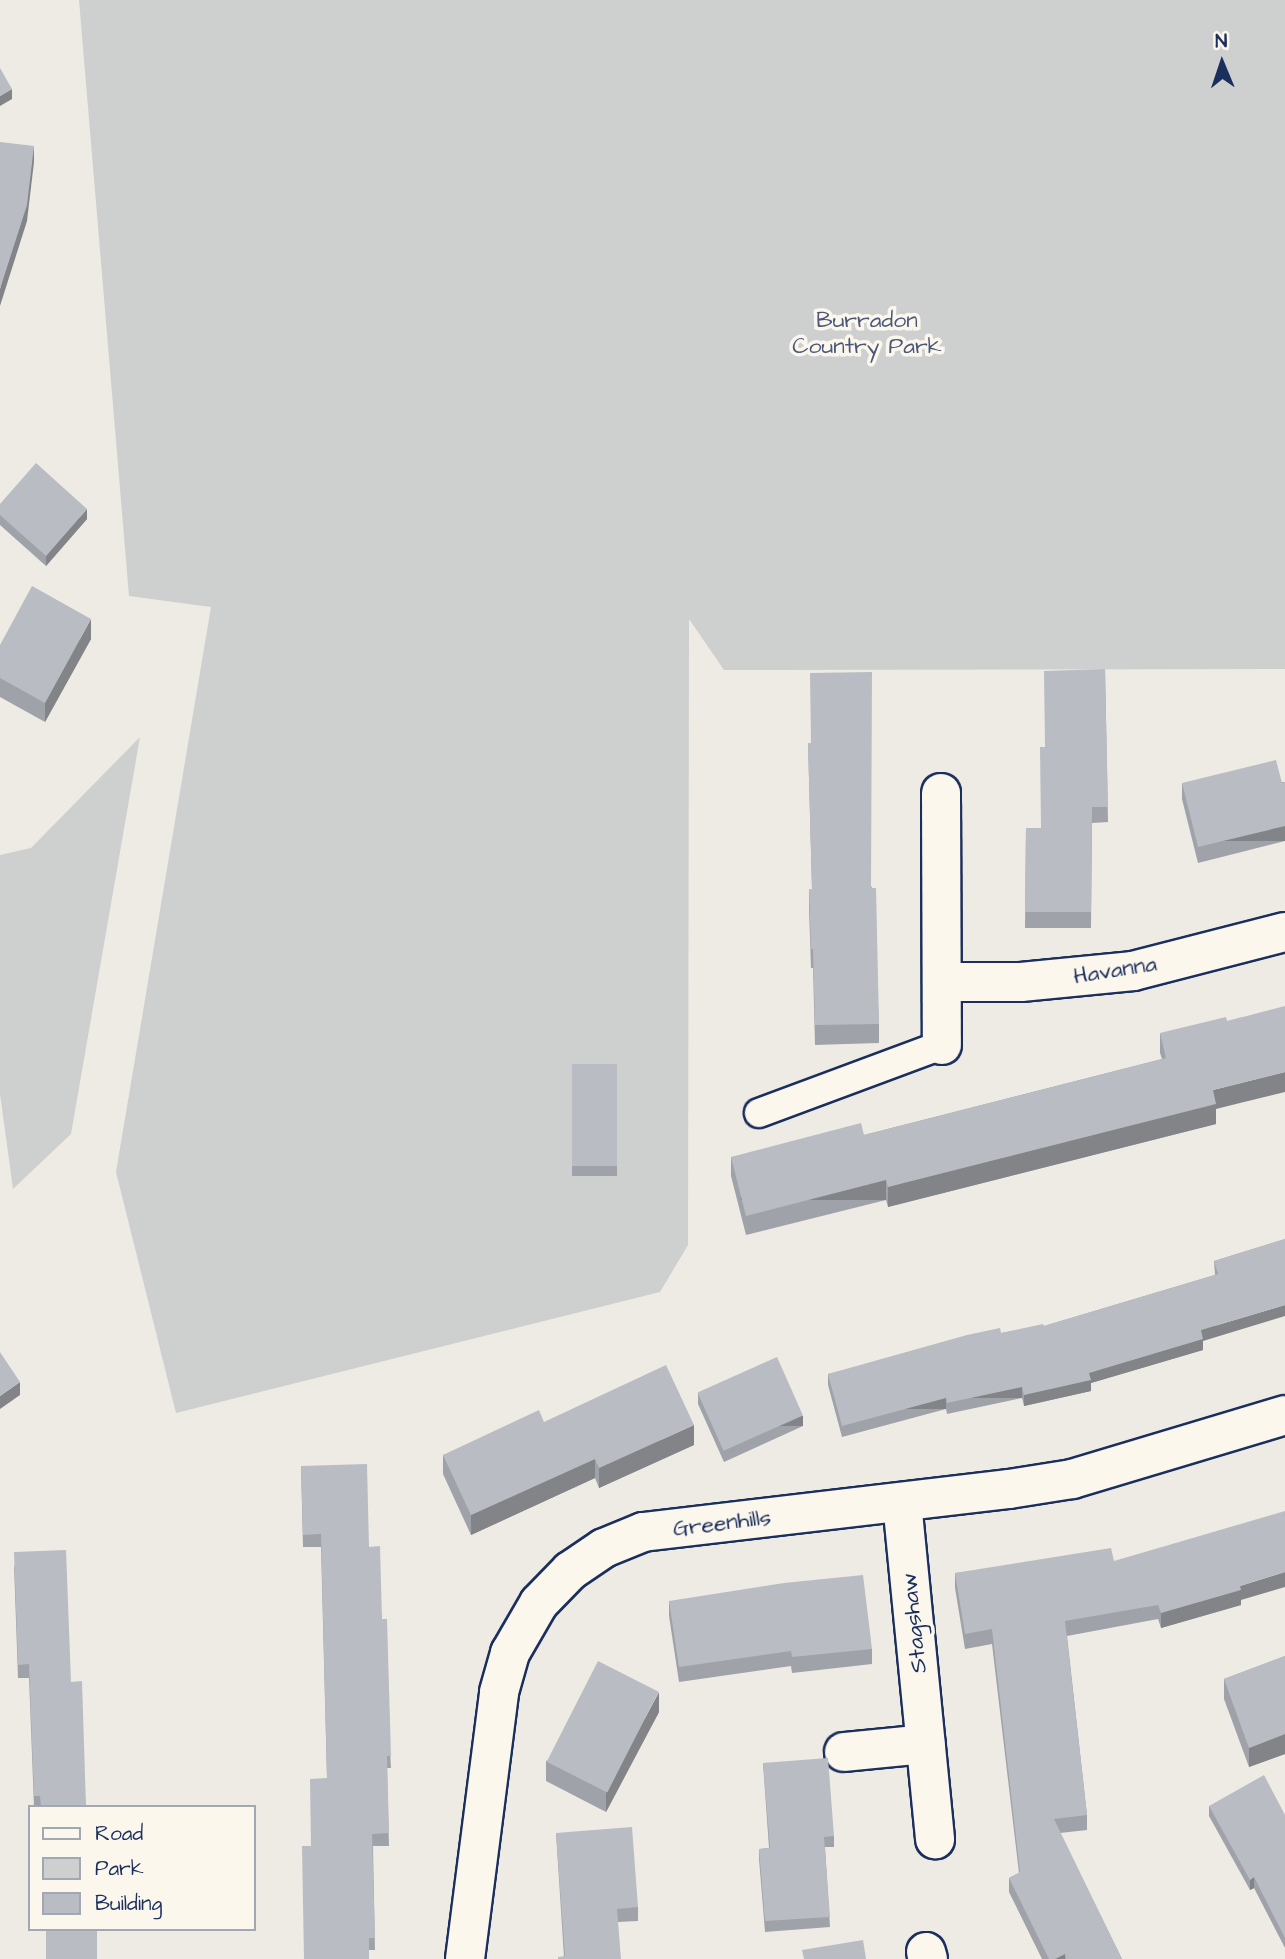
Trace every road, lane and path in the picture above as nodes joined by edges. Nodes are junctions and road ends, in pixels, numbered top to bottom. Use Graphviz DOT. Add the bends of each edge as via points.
graph roads {
  1 [pos="941,793"];
  2 [pos="1285,932"];
  3 [pos="942,982"];
  4 [pos="942,1045"];
  5 [pos="760,1113"];
  6 [pos="1285,1415"];
  7 [pos="902,1502"];
  8 [pos="926,1745"];
  9 [pos="844,1752"];
  10 [pos="935,1839"];
  11 [pos="464,1959"];
  1 -- 3 [label="street"];
  2 -- 3 [label="street, Havanna" via="1133,971 1020,982"];
  3 -- 4 [label="street"];
  4 -- 5 [label="lane"];
  6 -- 7 [label="street, Greenhills" via="1072,1479"];
  7 -- 8 [label="street, Stagshaw"];
  7 -- 11 [label="street, Greenhills" via="643,1532 604,1548 570,1571 539,1603 510,1653 499,1692"];
  8 -- 9 [label="street"];
  8 -- 10 [label="street, Stagshaw"];
}
